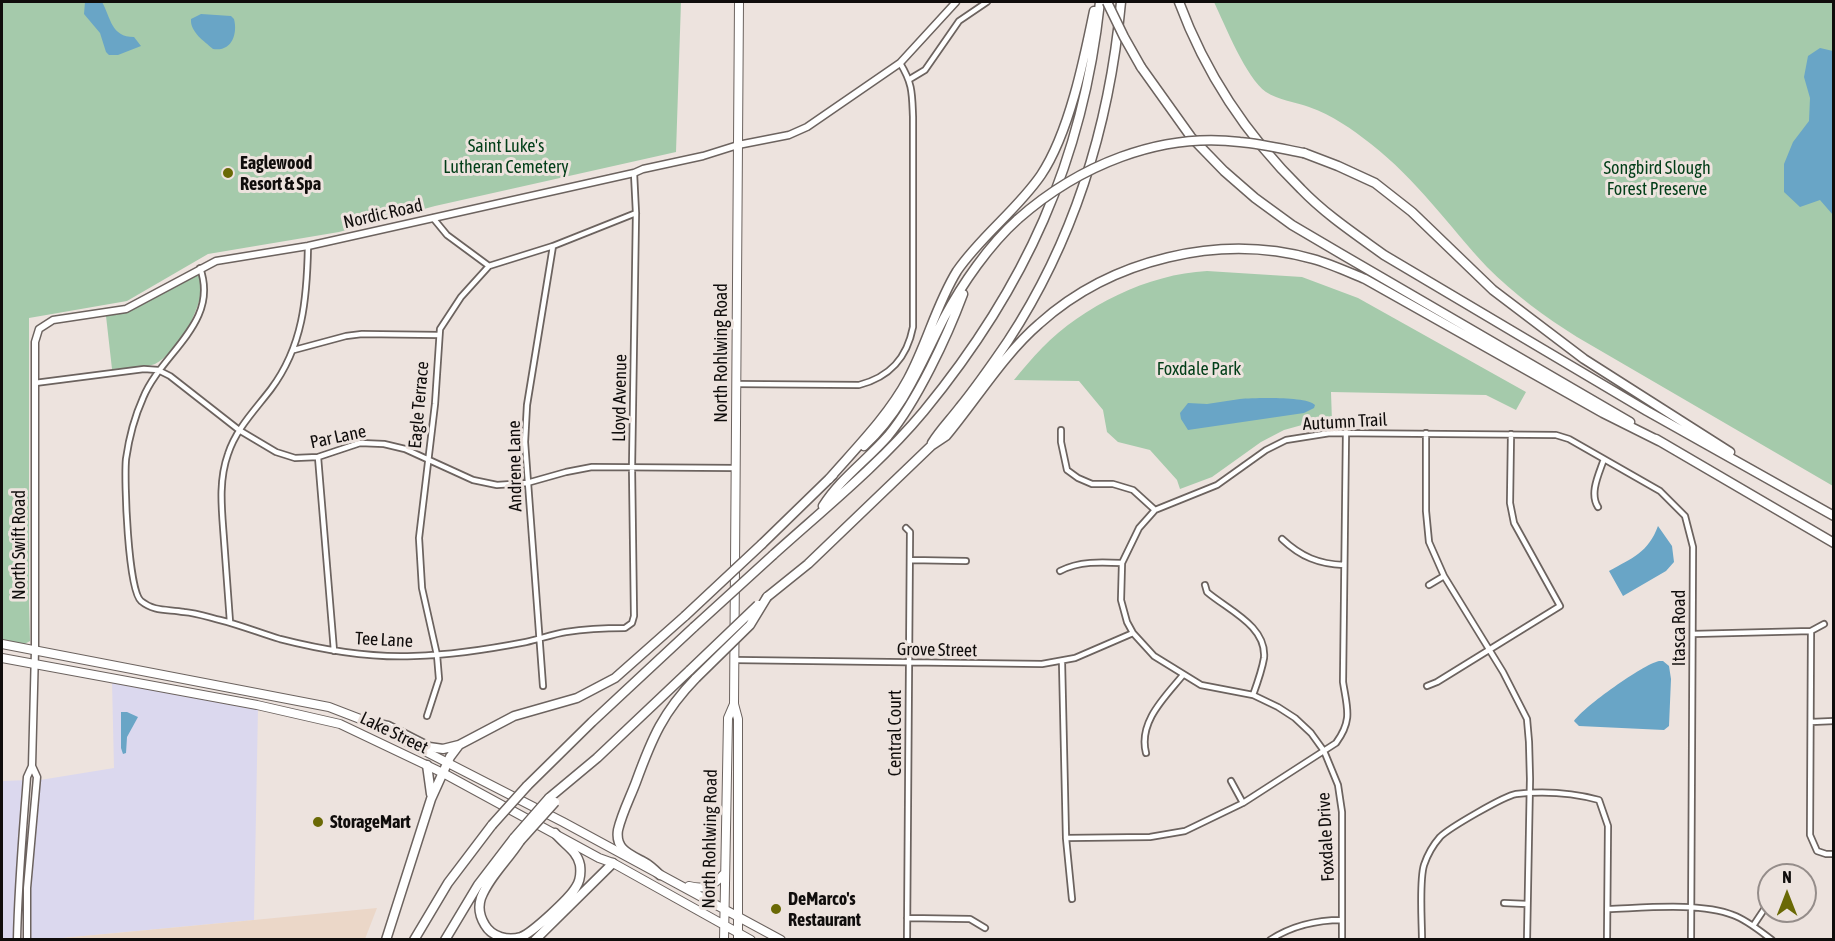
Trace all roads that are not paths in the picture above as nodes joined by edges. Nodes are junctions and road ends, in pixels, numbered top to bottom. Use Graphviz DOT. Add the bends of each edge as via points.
graph roads {
  1 [pos="740,2"];
  2 [pos="956,2"];
  3 [pos="987,2"];
  4 [pos="1098,2"];
  5 [pos="1107,2"];
  6 [pos="1121,2"];
  7 [pos="1179,2"];
  8 [pos="900,63"];
  9 [pos="910,79"];
  10 [pos="738,145"];
  11 [pos="634,173"];
  12 [pos="636,213"];
  13 [pos="433,218"];
  14 [pos="308,246"];
  15 [pos="553,246"];
  16 [pos="489,266"];
  17 [pos="200,268"];
  18 [pos="967,282"];
  19 [pos="42,326"];
  20 [pos="439,335"];
  21 [pos="294,351"];
  22 [pos="158,370"];
  23 [pos="35,383"];
  24 [pos="736,384"];
  25 [pos="239,430"];
  26 [pos="1061,430"];
  27 [pos="1346,432"];
  28 [pos="1426,433"];
  29 [pos="1510,434"];
  30 [pos="1659,441"];
  31 [pos="931,446"];
  32 [pos="318,457"];
  33 [pos="1604,459"];
  34 [pos="428,460"];
  35 [pos="632,468"];
  36 [pos="736,468"];
  37 [pos="1765,476"];
  38 [pos="829,479"];
  39 [pos="527,483"];
  40 [pos="1598,507"];
  41 [pos="1155,510"];
  42 [pos="817,516"];
  43 [pos="1833,516"];
  44 [pos="906,528"];
  45 [pos="1282,539"];
  46 [pos="1833,543"];
  47 [pos="910,560"];
  48 [pos="966,561"];
  49 [pos="1122,563"];
  50 [pos="1344,565"];
  51 [pos="1060,571"];
  52 [pos="1444,576"];
  53 [pos="1205,585"];
  54 [pos="1429,585"];
  55 [pos="769,595"];
  56 [pos="230,622"];
  57 [pos="632,622"];
  58 [pos="1824,624"];
  59 [pos="1811,631"];
  60 [pos="1133,633"];
  61 [pos="1693,634"];
  62 [pos="540,639"];
  63 [pos="2,644"];
  64 [pos="1490,649"];
  65 [pos="35,650"];
  66 [pos="334,651"];
  67 [pos="437,655"];
  68 [pos="2,658"];
  69 [pos="735,660"];
  70 [pos="1062,662"];
  71 [pos="909,663"];
  72 [pos="34,665"];
  73 [pos="1183,675"];
  74 [pos="543,686"];
  75 [pos="1427,686"];
  76 [pos="1253,695"];
  77 [pos="734,704"];
  78 [pos="428,716"];
  79 [pos="1833,721"];
  80 [pos="368,722"];
  81 [pos="1810,722"];
  82 [pos="459,745"];
  83 [pos="1324,751"];
  84 [pos="1146,753"];
  85 [pos="448,764"];
  86 [pos="427,765"];
  87 [pos="32,766"];
  88 [pos="443,773"];
  89 [pos="1231,782"];
  90 [pos="1529,794"];
  91 [pos="431,800"];
  92 [pos="1243,803"];
  93 [pos="555,833"];
  94 [pos="1066,838"];
  95 [pos="517,840"];
  96 [pos="595,841"];
  97 [pos="1833,854"];
  98 [pos="612,863"];
  99 [pos="724,874"];
  100 [pos="660,875"];
  101 [pos="678,884"];
  102 [pos="1072,899"];
  103 [pos="1504,903"];
  104 [pos="1527,904"];
  105 [pos="1691,907"];
  106 [pos="724,908"];
  107 [pos="1608,909"];
  108 [pos="738,915"];
  109 [pos="907,918"];
  110 [pos="1342,920"];
  111 [pos="1757,920"];
  112 [pos="724,925"];
  113 [pos="1753,926"];
  114 [pos="985,928"];
  115 [pos="738,936"];
  116 [pos="17,939"];
  117 [pos="27,939"];
  118 [pos="386,939"];
  119 [pos="414,939"];
  120 [pos="445,939"];
  121 [pos="535,939"];
  122 [pos="724,939"];
  123 [pos="751,939"];
  124 [pos="782,939"];
  125 [pos="907,939"];
  126 [pos="1270,939"];
  127 [pos="1342,939"];
  128 [pos="1422,939"];
  129 [pos="1527,939"];
  130 [pos="1607,939"];
  131 [pos="1691,939"];
  132 [pos="1772,939"];
  1 -- 10 [label="main road, North Rohlwing Road"];
  2 -- 8 [label="street, Nordic Road"];
  3 -- 9 [label="street" via="959,21 925,70"];
  4 -- 38 [label="highway" via="1063,129 1051,157 1029,191 958,270 900,393"];
  4 -- 42 [label="highway" via="1080,118 1025,262 981,337 923,412"];
  5 -- 30 [label="highway, bridge" via="1141,68 1191,137 1224,171 1274,212"];
  6 -- 31 [label="highway" via="1105,109 1065,233 1009,339"];
  7 -- 37 [label="highway" via="1211,73 1238,114 1301,189 1331,216 1384,255"];
  8 -- 9 [label="street"];
  8 -- 10 [label="street, Nordic Road" via="807,127 789,135"];
  9 -- 24 [label="street" via="913,327 907,348 897,365 881,377 859,385"];
  10 -- 11 [label="street, Nordic Road"];
  10 -- 24 [label="main road, North Rohlwing Road"];
  11 -- 12 [label="street, Lloyd Avenue"];
  11 -- 13 [label="street, Nordic Road"];
  12 -- 15 [label="street"];
  12 -- 35 [label="street, Lloyd Avenue"];
  13 -- 14 [label="street, Nordic Road"];
  13 -- 16 [label="street" via="447,235"];
  14 -- 17 [label="street, Nordic Road" via="216,261"];
  14 -- 21 [label="street" via="306,298"];
  15 -- 16 [label="street"];
  15 -- 39 [label="street, Andrene Lane" via="528,405"];
  16 -- 20 [label="street, Eagle Terrace" via="456,303"];
  17 -- 19 [label="street, Nordic Road" via="126,309 53,320"];
  17 -- 22 [label="street" via="205,292 196,321"];
  18 -- 37 [label="highway, bridge" via="984,255 1017,219 1050,193 1093,168 1179,141 1239,141 1304,153 1375,183 1493,290 1584,359"];
  18 -- 38 [label="highway" via="890,420"];
  18 -- 42 [label="highway" via="923,381 899,421 831,492"];
  19 -- 23 [label="street, North Swift Road" via="35,342"];
  20 -- 21 [label="street" via="362,334"];
  20 -- 34 [label="street, Eagle Terrace"];
  21 -- 25 [label="street"];
  22 -- 23 [label="street"];
  22 -- 25 [label="street, Par Lane"];
  22 -- 56 [label="street, Tee Lane" via="137,411 126,462 133,584 139,600 155,609"];
  23 -- 65 [label="street, North Swift Road"];
  24 -- 36 [label="main road, North Rohlwing Road"];
  25 -- 32 [label="street, Par Lane" via="284,455"];
  25 -- 56 [label="street" via="227,458 221,491"];
  26 -- 41 [label="street" via="1067,470 1092,484 1113,484 1133,490"];
  27 -- 28 [label="street, Autumn Trail"];
  27 -- 41 [label="street, Autumn Trail" via="1286,440 1217,484"];
  27 -- 50 [label="street"];
  28 -- 29 [label="street, Autumn Trail"];
  28 -- 52 [label="street" via="1427,531"];
  29 -- 33 [label="street, Itasca Road" via="1562,437"];
  29 -- 64 [label="street" via="1510,503 1514,523 1560,606"];
  30 -- 31 [label="highway" via="1365,279 1312,259 1254,250 1221,250 1153,261 1104,280 1071,300 1019,343 946,436"];
  30 -- 46 [label="highway"];
  31 -- 55 [label="highway" via="808,564"];
  32 -- 34 [label="street, Par Lane" via="371,442 395,446"];
  32 -- 66 [label="street"];
  33 -- 40 [label="street" via="1595,488"];
  33 -- 61 [label="street, Itasca Road" via="1660,492 1685,516 1693,547"];
  34 -- 39 [label="street, Par Lane" via="485,483"];
  34 -- 67 [label="street, Eagle Terrace" via="420,518 420,563 425,608"];
  35 -- 36 [label="street, Par Lane"];
  35 -- 39 [label="street, Par Lane" via="581,469"];
  35 -- 57 [label="street, Lloyd Avenue"];
  36 -- 69 [label="main road, North Rohlwing Road"];
  37 -- 43 [label="highway"];
  38 -- 82 [label="highway, bridge" via="615,678 577,698 514,716"];
  39 -- 62 [label="street, Andrene Lane"];
  41 -- 49 [label="street, Autumn Trail" via="1139,528"];
  42 -- 119 [label="highway, bridge" via="527,786 448,883"];
  44 -- 47 [label="street, Central Court" via="910,532"];
  45 -- 50 [label="street" via="1307,558"];
  47 -- 48 [label="street"];
  47 -- 71 [label="street, Central Court"];
  49 -- 51 [label="street" via="1097,562"];
  49 -- 60 [label="street, Foxdale Drive" via="1121,600"];
  50 -- 83 [label="street" via="1343,682 1348,718 1336,743"];
  52 -- 54 [label="street"];
  52 -- 64 [label="street"];
  53 -- 76 [label="street" via="1208,592 1254,627 1262,642 1264,657"];
  55 -- 95 [label="highway, bridge" via="575,777"];
  55 -- 100 [label="highway, bridge" via="750,625 671,706 648,747 617,841 626,852"];
  56 -- 66 [label="street, Tee Lane"];
  57 -- 62 [label="street, Tee Lane" via="625,628 566,632"];
  58 -- 59 [label="street"];
  59 -- 61 [label="street"];
  59 -- 81 [label="street"];
  60 -- 70 [label="street, Grove Street"];
  60 -- 73 [label="street, Foxdale Drive" via="1154,656"];
  61 -- 105 [label="street, Itasca Road"];
  62 -- 67 [label="street, Tee Lane"];
  62 -- 74 [label="street, Andrene Lane"];
  63 -- 65 [label="main road, Lake Street"];
  64 -- 75 [label="street"];
  64 -- 90 [label="street" via="1527,718"];
  65 -- 72 [label="street, North Swift Road"];
  65 -- 80 [label="main road, Lake Street" via="329,707"];
  66 -- 67 [label="street, Tee Lane"];
  67 -- 78 [label="street, Eagle Terrace" via="439,679"];
  68 -- 72 [label="main road, Lake Street"];
  69 -- 71 [label="street, Grove Street"];
  69 -- 77 [label="main road, North Rohlwing Road"];
  70 -- 71 [label="street, Grove Street"];
  70 -- 94 [label="street"];
  71 -- 109 [label="street, Central Court"];
  72 -- 86 [label="main road, Lake Street" via="322,719 362,733"];
  72 -- 87 [label="street, North Swift Road"];
  73 -- 76 [label="street, Foxdale Drive" via="1201,685"];
  73 -- 84 [label="street" via="1146,727"];
  76 -- 83 [label="street, Foxdale Drive" via="1295,718"];
  77 -- 99 [label="main road, North Rohlwing Road" via="728,718"];
  77 -- 108 [label="main road, North Rohlwing Road" via="738,718"];
  79 -- 81 [label="street"];
  80 -- 82 [label="highway" via="388,726 429,747"];
  80 -- 85 [label="main road, Lake Street"];
  81 -- 97 [label="street" via="1810,835 1816,851"];
  82 -- 85 [label="highway"];
  83 -- 92 [label="street"];
  83 -- 110 [label="street, Foxdale Drive" via="1341,796"];
  85 -- 88 [label="highway"];
  85 -- 96 [label="main road, Lake Street"];
  86 -- 88 [label="main road, Lake Street"];
  86 -- 91 [label="highway"];
  87 -- 116 [label="street, North Swift Road" via="27,777"];
  87 -- 117 [label="street, North Swift Road" via="37,777 27,888"];
  88 -- 91 [label="highway"];
  88 -- 93 [label="main road, Lake Street"];
  89 -- 92 [label="street"];
  90 -- 104 [label="street"];
  90 -- 107 [label="street" via="1582,795 1599,800 1608,826"];
  90 -- 128 [label="street" via="1501,799 1441,836 1423,870"];
  91 -- 118 [label="highway"];
  92 -- 94 [label="street" via="1178,833"];
  93 -- 95 [label="highway" via="578,858 579,881 572,894 524,936 505,938 495,935 483,922 479,909 486,889"];
  93 -- 98 [label="main road, Lake Street"];
  94 -- 102 [label="street"];
  95 -- 120 [label="highway" via="478,885"];
  96 -- 98 [label="main road" via="606,850"];
  96 -- 100 [label="main road, Lake Street"];
  98 -- 112 [label="main road, Lake Street"];
  98 -- 121 [label="highway"];
  99 -- 101 [label="main road" via="707,888"];
  99 -- 106 [label="main road, North Rohlwing Road"];
  100 -- 101 [label="main road, Lake Street"];
  101 -- 106 [label="main road, Lake Street"];
  103 -- 104 [label="street"];
  104 -- 129 [label="street"];
  105 -- 107 [label="street"];
  105 -- 113 [label="street" via="1734,915"];
  105 -- 131 [label="street, Itasca Road"];
  106 -- 108 [label="main road, Lake Street"];
  106 -- 112 [label="main road, North Rohlwing Road"];
  107 -- 130 [label="street"];
  108 -- 115 [label="main road, North Rohlwing Road"];
  108 -- 124 [label="main road, Lake Street"];
  109 -- 114 [label="street" via="970,919"];
  109 -- 125 [label="street, Central Court"];
  110 -- 126 [label="street" via="1308,923"];
  110 -- 127 [label="street, Foxdale Drive"];
  111 -- 113 [label="street"];
  112 -- 115 [label="main road, Lake Street"];
  112 -- 122 [label="main road, North Rohlwing Road"];
  113 -- 132 [label="street"];
  115 -- 123 [label="main road, Lake Street"];
}
